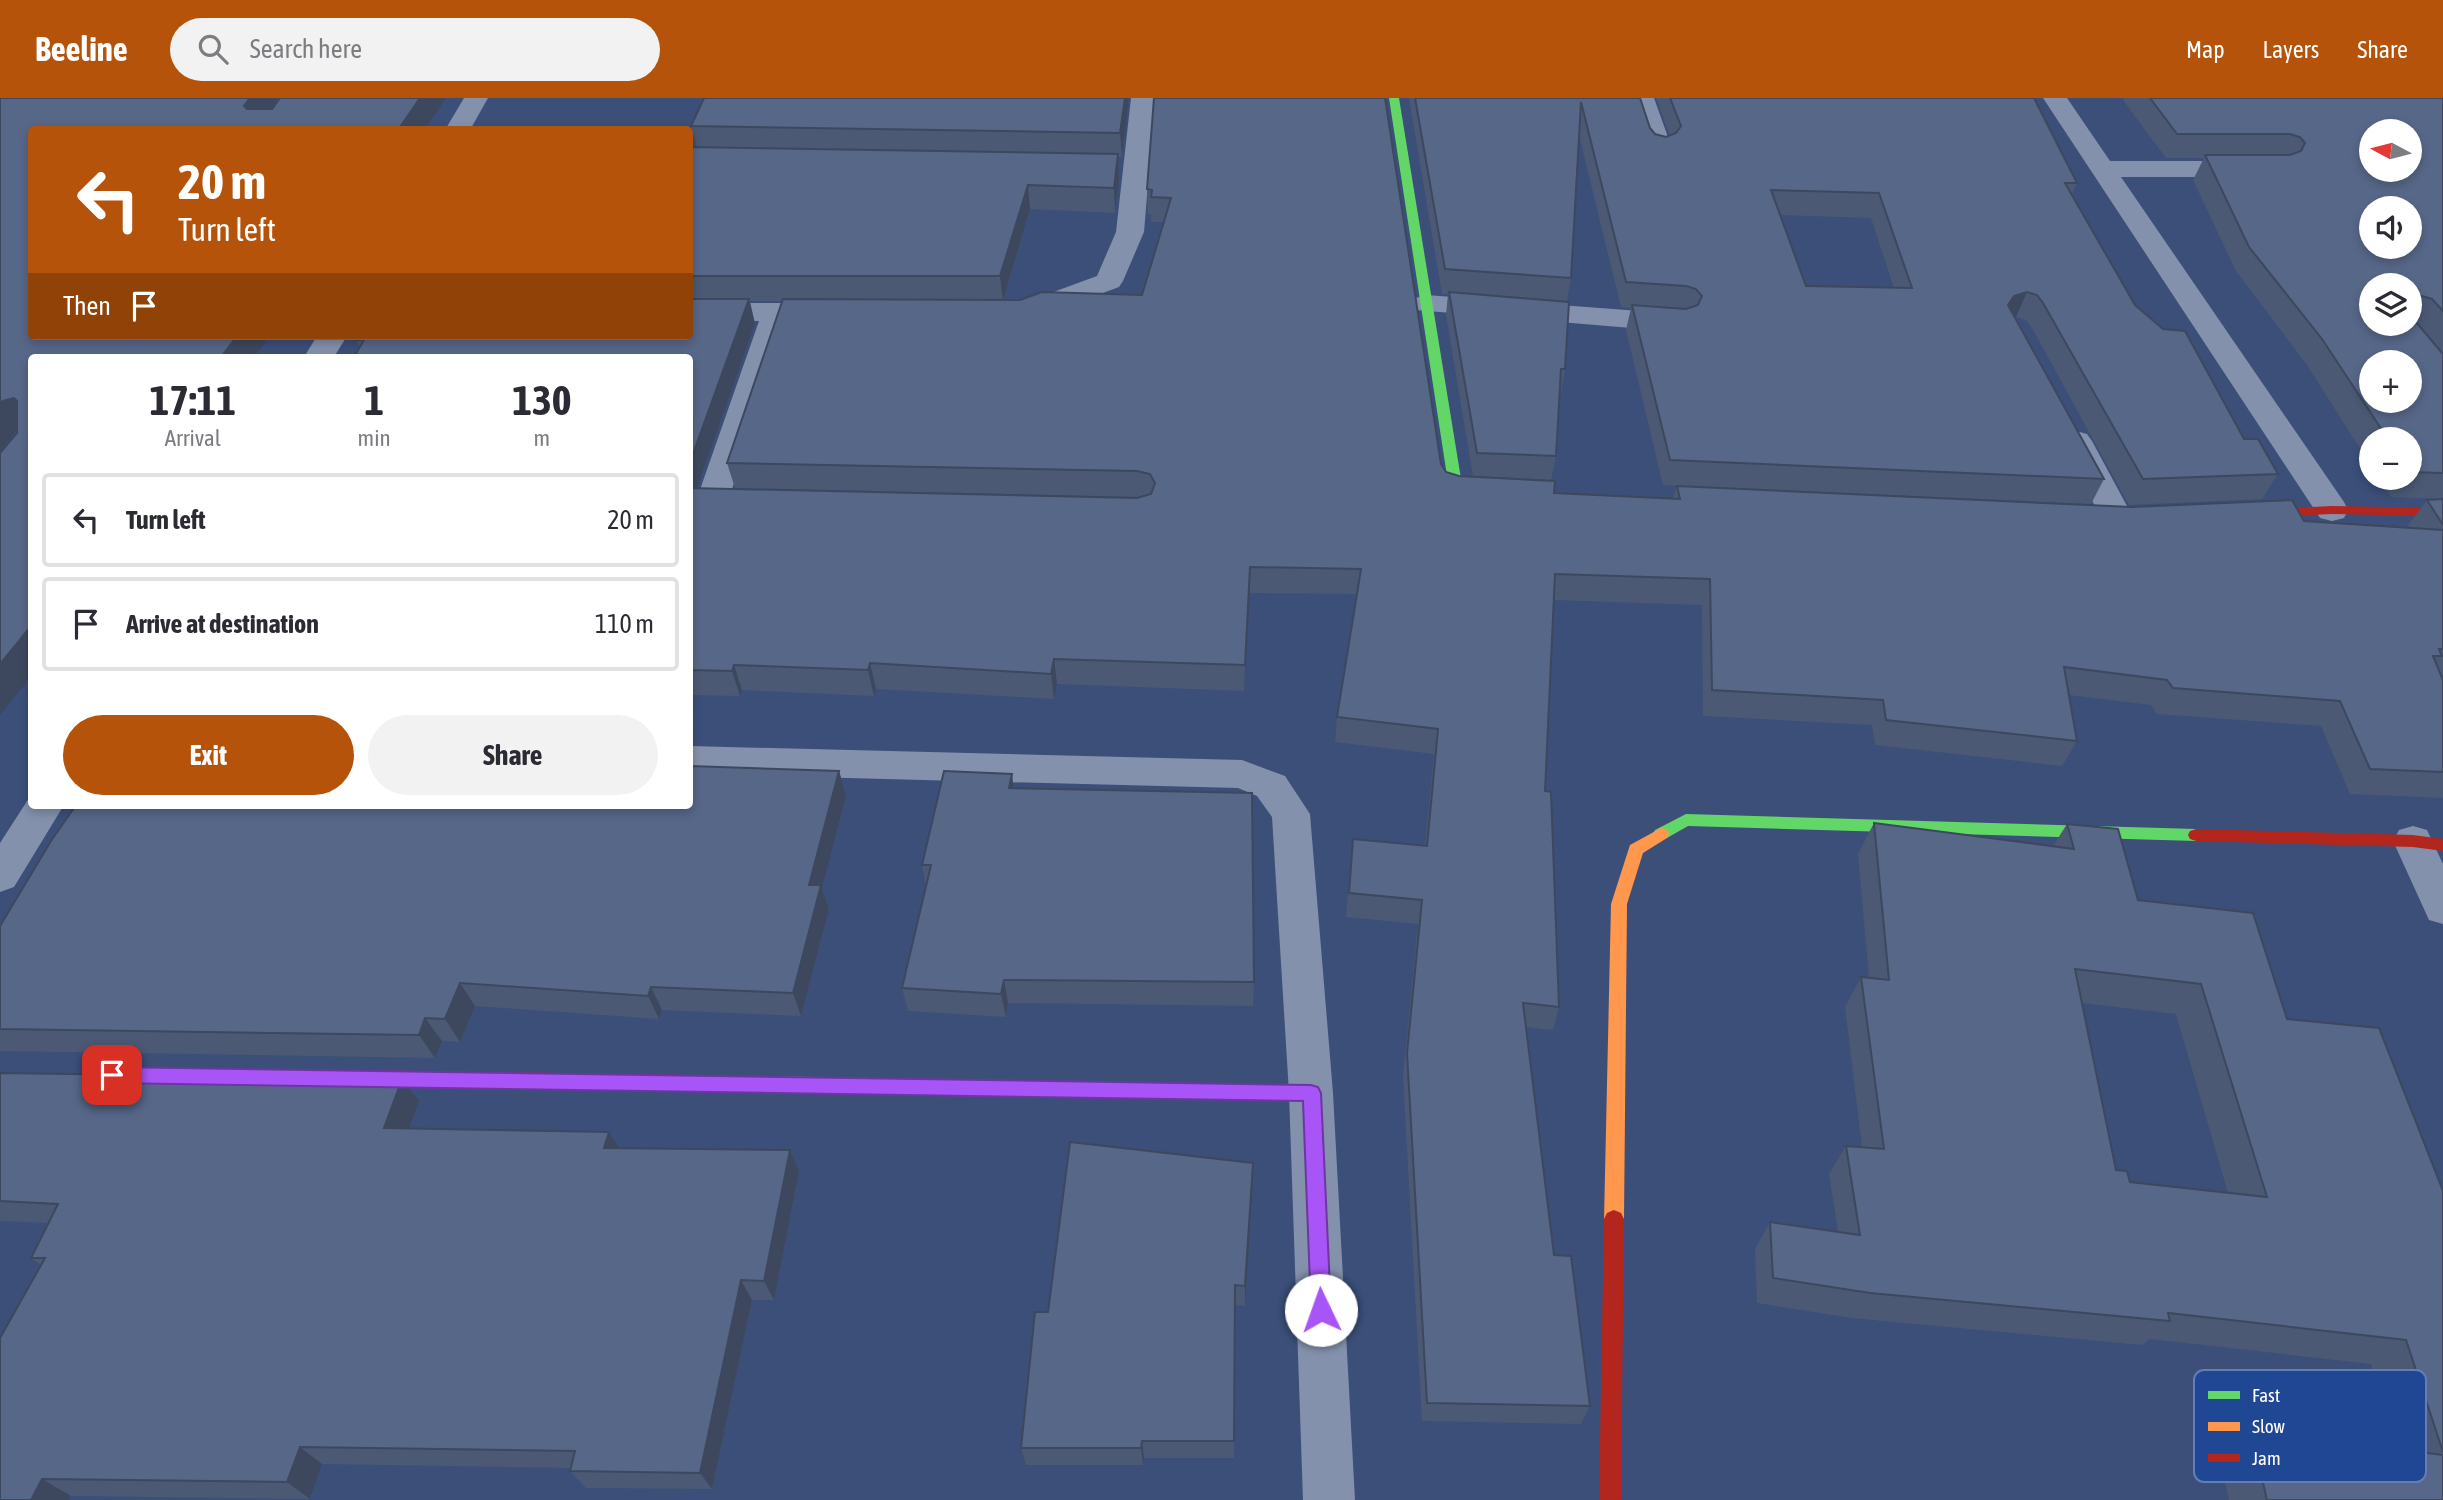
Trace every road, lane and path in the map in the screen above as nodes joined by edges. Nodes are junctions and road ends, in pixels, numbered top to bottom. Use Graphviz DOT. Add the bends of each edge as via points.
graph roads {
  1 [pos="476,98"];
  2 [pos="1143,98"];
  3 [pos="1394,98"];
  4 [pos="1642,98"];
  5 [pos="2055,98"];
  6 [pos="459,126"];
  7 [pos="1660,150"];
  8 [pos="2102,169"];
  9 [pos="2277,169"];
  10 [pos="1426,304"];
  11 [pos="693,312"];
  12 [pos="776,312"];
  13 [pos="858,312"];
  14 [pos="995,313"];
  15 [pos="1679,323"];
  16 [pos="2060,412"];
  17 [pos="1511,492"];
  18 [pos="714,501"];
  19 [pos="2332,510"];
  20 [pos="2443,512"];
  21 [pos="2225,514"];
  22 [pos="2118,518"];
  23 [pos="693,760"];
  24 [pos="42,809"];
  25 [pos="2428,843"];
  26 [pos="0,876"];
  27 [pos="2443,908"];
  28 [pos="335,1078"];
  29 [pos="1311,1093"];
  30 [pos="1329,1500"];
  31 [pos="1610,1500"];
  1 -- 6 [label="street"];
  2 -- 14 [label="street" via="1124,168 1130,232 1109,281 1023,313"];
  3 -- 10 [label="street"];
  4 -- 7 [label="street"];
  5 -- 8 [label="street"];
  8 -- 9 [label="street"];
  8 -- 19 [label="street"];
  10 -- 15 [label="street"];
  10 -- 17 [label="street" via="1456,489"];
  11 -- 12 [label="street"];
  12 -- 13 [label="street"];
  12 -- 18 [label="street"];
  16 -- 22 [label="street"];
  19 -- 20 [label="street"];
  19 -- 21 [label="street"];
  23 -- 29 [label="street" via="1242,774 1272,786 1291,814"];
  24 -- 26 [label="street"];
  25 -- 27 [label="street"];
  25 -- 31 [label="street" via="1686,820 1636,849 1619,904"];
  28 -- 29 [label="street"];
  29 -- 30 [label="street"];
}
